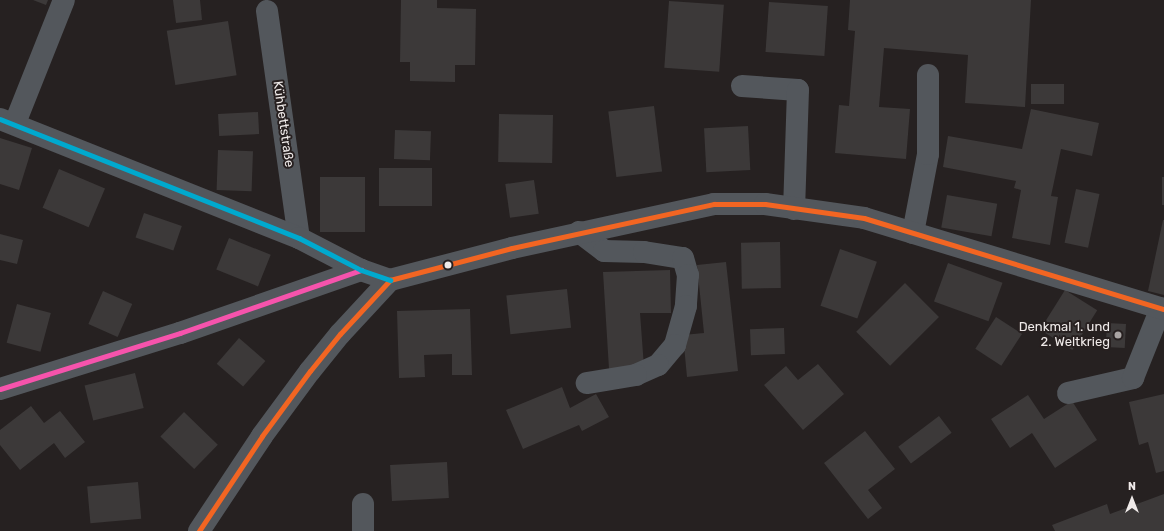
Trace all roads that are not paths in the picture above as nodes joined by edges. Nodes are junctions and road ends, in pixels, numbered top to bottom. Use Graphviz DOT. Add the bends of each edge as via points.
graph roads {
  1 [pos="64,0"];
  2 [pos="267,11"];
  3 [pos="928,75"];
  4 [pos="742,86"];
  5 [pos="7,121"];
  6 [pos="794,208"];
  7 [pos="579,232"];
  8 [pos="913,233"];
  9 [pos="299,238"];
  10 [pos="361,270"];
  11 [pos="390,280"];
  12 [pos="1162,308"];
  13 [pos="587,383"];
  14 [pos="0,389"];
  15 [pos="1068,393"];
  16 [pos="364,504"];
  17 [pos="199,531"];
  18 [pos="364,531"];
  1 -- 5 [label="street"];
  2 -- 9 [label="street, Kühbettstraße"];
  3 -- 8 [label="street" via="928,154"];
  4 -- 6 [label="street" via="798,90"];
  5 -- 9 [label="street"];
  6 -- 7 [label="street" via="765,204 714,204"];
  6 -- 8 [label="street" via="864,218"];
  7 -- 11 [label="street"];
  7 -- 13 [label="street" via="604,251 644,252 683,258 688,275 686,306 675,345 658,365 636,375"];
  8 -- 12 [label="street"];
  9 -- 10 [label="street"];
  10 -- 11 [label="street"];
  10 -- 14 [label="street" via="180,333"];
  11 -- 17 [label="street" via="310,371 262,436"];
  12 -- 15 [label="street" via="1133,378"];
  16 -- 18 [label="street"];
}
